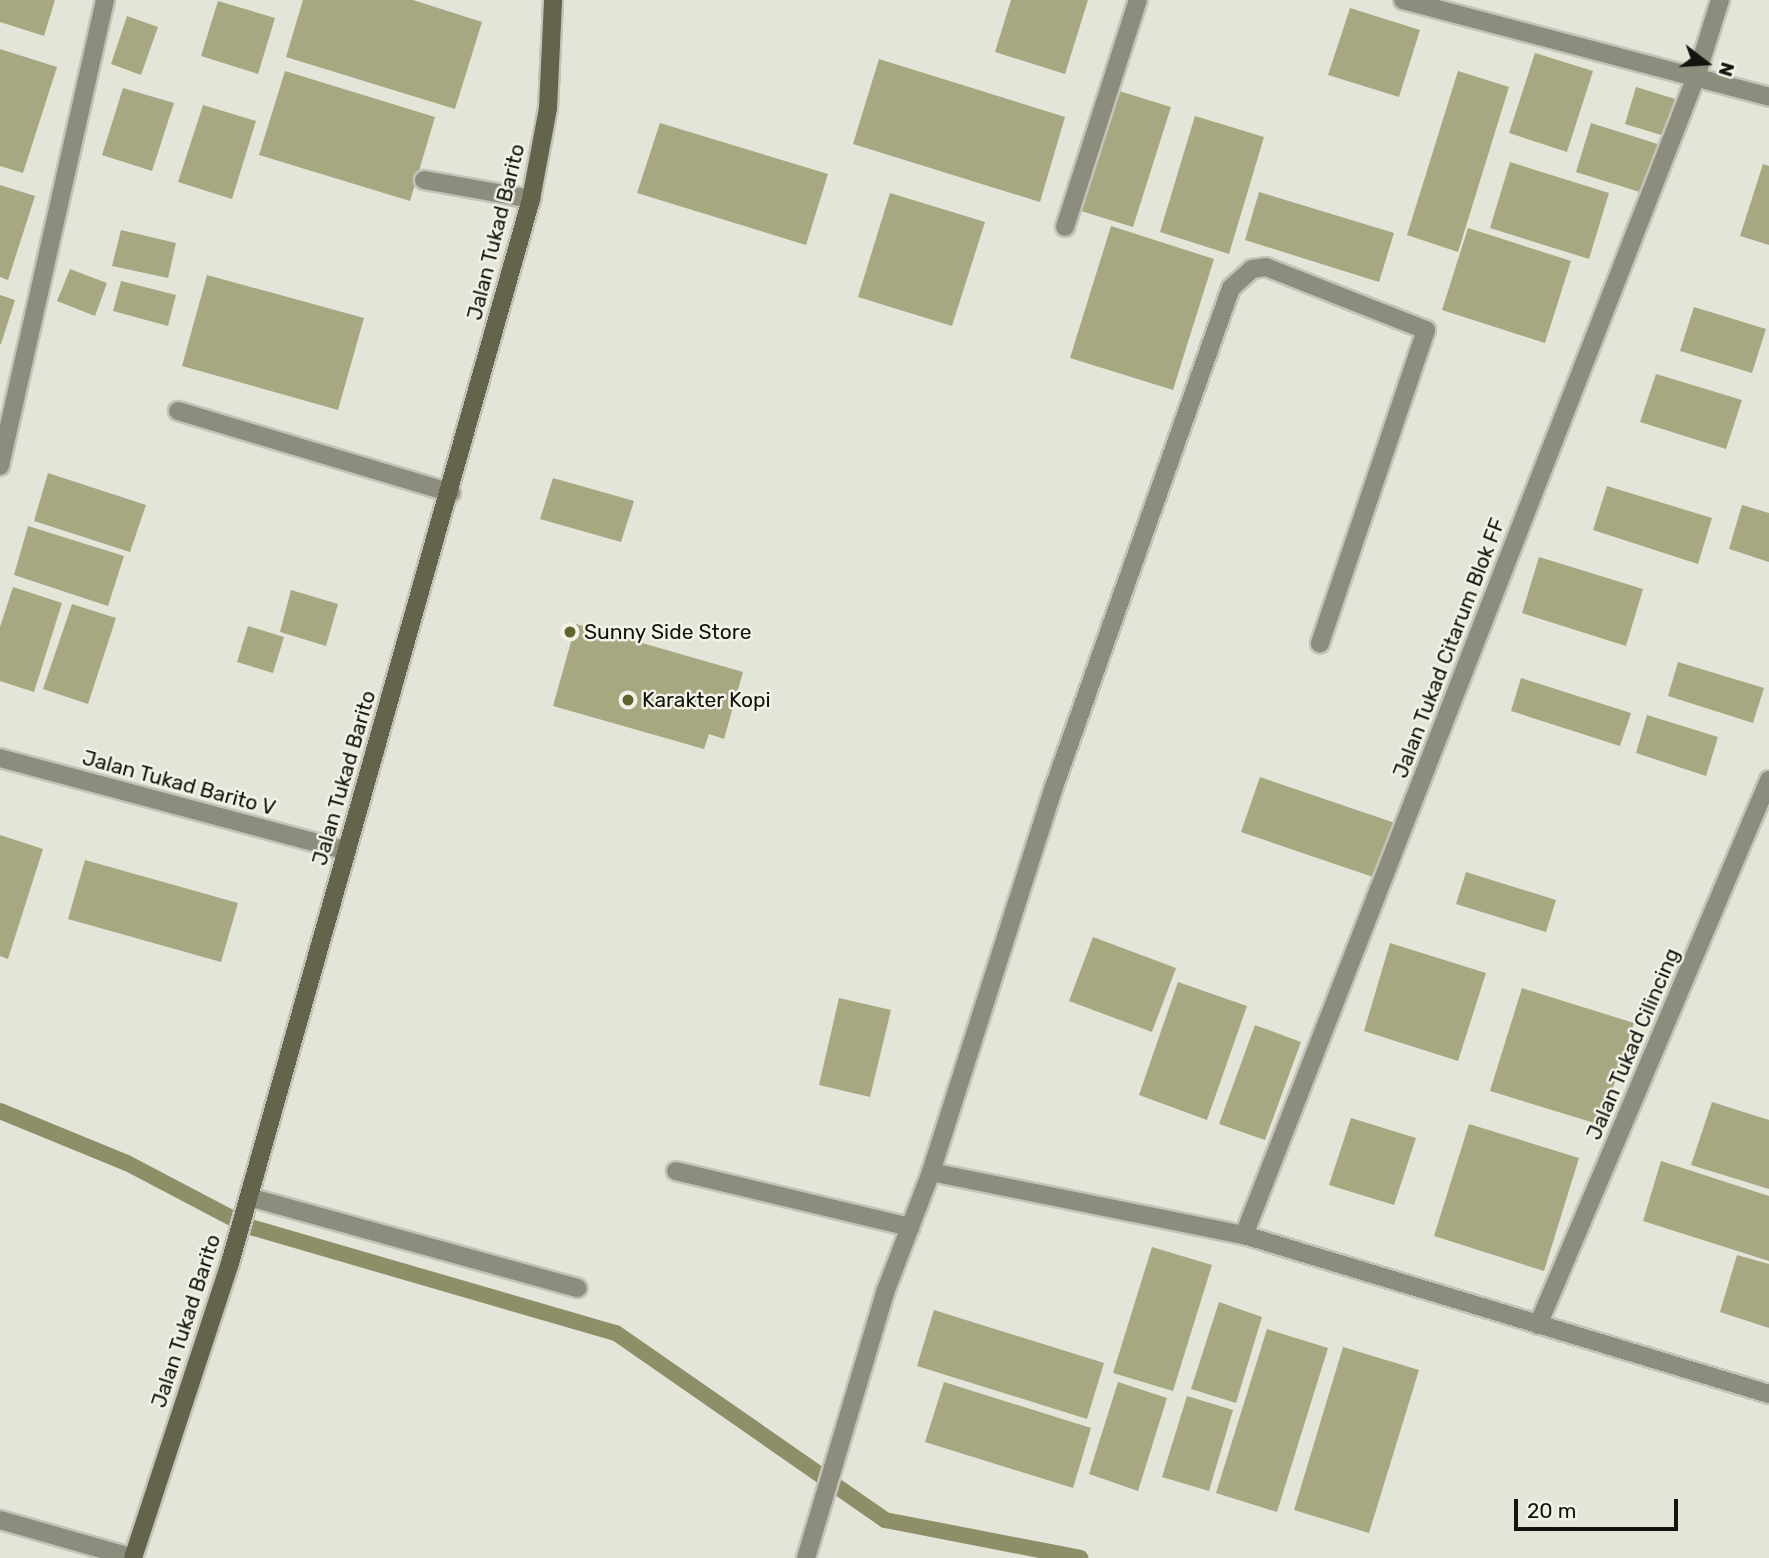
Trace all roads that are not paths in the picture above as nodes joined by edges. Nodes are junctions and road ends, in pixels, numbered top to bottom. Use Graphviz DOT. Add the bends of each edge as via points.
graph roads {
  1 [pos="105,0"];
  2 [pos="553,0"];
  3 [pos="1138,0"];
  4 [pos="1403,0"];
  5 [pos="1720,0"];
  6 [pos="1696,76"];
  7 [pos="1769,97"];
  8 [pos="424,180"];
  9 [pos="531,199"];
  10 [pos="1065,227"];
  11 [pos="178,411"];
  12 [pos="0,467"];
  13 [pos="451,493"];
  14 [pos="1320,643"];
  15 [pos="0,758"];
  16 [pos="1769,780"];
  17 [pos="346,851"];
  18 [pos="676,1171"];
  19 [pos="931,1172"];
  20 [pos="247,1203"];
  21 [pos="910,1227"];
  22 [pos="1244,1235"];
  23 [pos="578,1288"];
  24 [pos="1538,1325"];
  25 [pos="1769,1394"];
  26 [pos="0,1520"];
  27 [pos="133,1558"];
  28 [pos="806,1558"];
  1 -- 12 [label="street"];
  2 -- 9 [label="street, Jalan Tukad Barito" via="548,108"];
  3 -- 10 [label="street"];
  4 -- 6 [label="street"];
  5 -- 6 [label="street, Jalan Tukad Citarum Blok FF"];
  6 -- 7 [label="street"];
  6 -- 22 [label="street, Jalan Tukad Citarum Blok FF"];
  8 -- 9 [label="street"];
  9 -- 13 [label="street, Jalan Tukad Barito"];
  11 -- 13 [label="street"];
  13 -- 17 [label="street, Jalan Tukad Barito"];
  14 -- 19 [label="street" via="1426,330 1266,267 1252,269 1231,288 1055,787"];
  15 -- 17 [label="street, Jalan Tukad Barito V"];
  16 -- 24 [label="street, Jalan Tukad Cilincing"];
  17 -- 20 [label="street, Jalan Tukad Barito"];
  18 -- 21 [label="street"];
  19 -- 21 [label="street"];
  19 -- 22 [label="street"];
  20 -- 23 [label="street"];
  20 -- 27 [label="street, Jalan Tukad Barito"];
  21 -- 28 [label="street"];
  22 -- 24 [label="street"];
  24 -- 25 [label="street"];
  26 -- 27 [label="street"];
}
